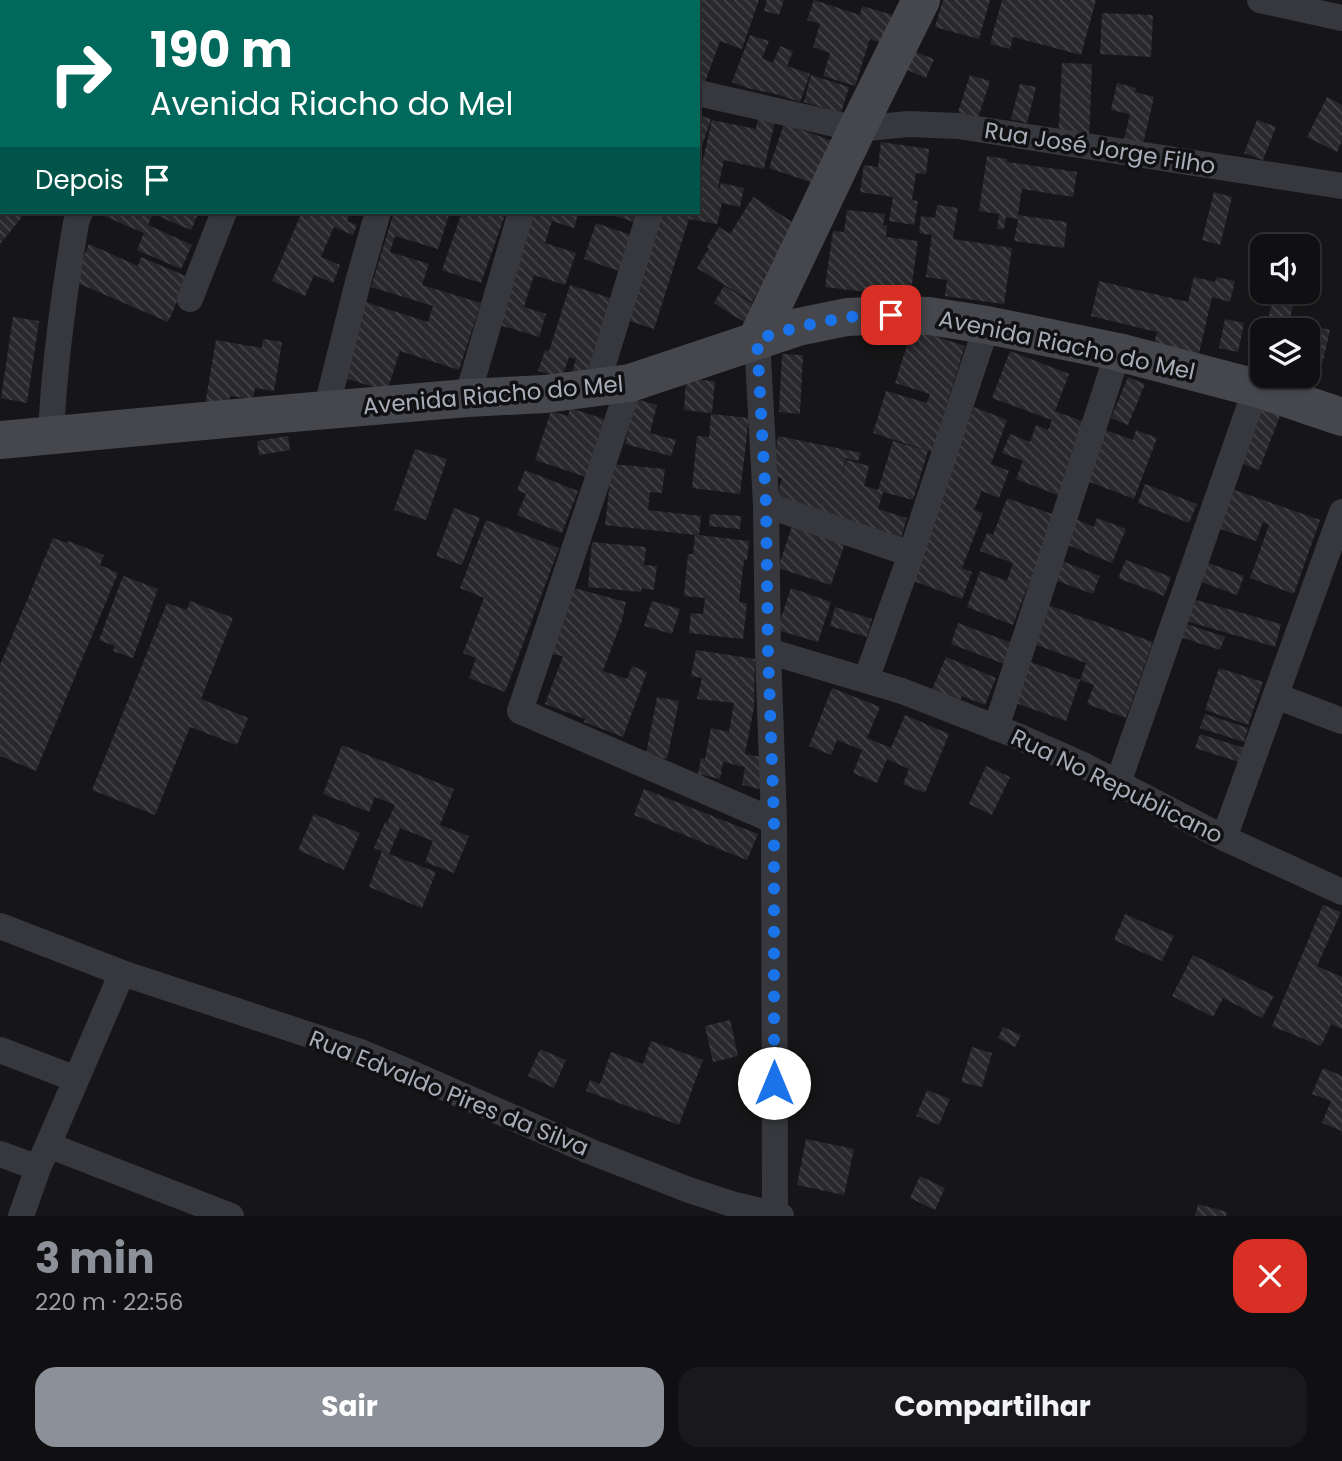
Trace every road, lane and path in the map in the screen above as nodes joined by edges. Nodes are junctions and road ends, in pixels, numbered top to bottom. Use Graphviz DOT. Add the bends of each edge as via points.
graph roads {
  1 [pos="920,0"];
  2 [pos="1260,0"];
  3 [pos="1342,18"];
  4 [pos="700,93"];
  5 [pos="857,129"];
  6 [pos="1342,186"];
  7 [pos="79,214"];
  8 [pos="223,214"];
  9 [pos="376,214"];
  10 [pos="520,214"];
  11 [pos="650,214"];
  12 [pos="190,299"];
  13 [pos="987,324"];
  14 [pos="757,339"];
  15 [pos="1118,352"];
  16 [pos="613,385"];
  17 [pos="1250,386"];
  18 [pos="1256,388"];
  19 [pos="467,398"];
  20 [pos="326,410"];
  21 [pos="1342,417"];
  22 [pos="51,435"];
  23 [pos="0,440"];
  24 [pos="766,505"];
  25 [pos="1342,512"];
  26 [pos="911,554"];
  27 [pos="768,651"];
  28 [pos="866,680"];
  29 [pos="1276,696"];
  30 [pos="1342,721"];
  31 [pos="996,728"];
  32 [pos="1118,783"];
  33 [pos="774,821"];
  34 [pos="1224,838"];
  35 [pos="1342,892"];
  36 [pos="0,926"];
  37 [pos="122,973"];
  38 [pos="0,1050"];
  39 [pos="76,1079"];
  40 [pos="0,1154"];
  41 [pos="43,1157"];
  42 [pos="778,1215"];
  43 [pos="20,1216"];
  44 [pos="231,1216"];
  1 -- 5 [label="street"];
  2 -- 3 [label="street"];
  4 -- 5 [label="street, Rua José Jorge Filho"];
  5 -- 6 [label="street, Rua José Jorge Filho" via="958,126"];
  5 -- 14 [label="street"];
  7 -- 22 [label="street" via="63,298"];
  8 -- 12 [label="street"];
  9 -- 20 [label="street"];
  10 -- 19 [label="street"];
  11 -- 16 [label="street"];
  13 -- 14 [label="street, Avenida Riacho do Mel" via="929,316 847,317"];
  13 -- 15 [label="street, Avenida Riacho do Mel"];
  13 -- 26 [label="street"];
  14 -- 16 [label="street, Avenida Riacho do Mel"];
  14 -- 24 [label="street"];
  15 -- 17 [label="street, Avenida Riacho do Mel"];
  15 -- 31 [label="street"];
  16 -- 19 [label="street, Avenida Riacho do Mel"];
  16 -- 33 [label="street" via="520,711"];
  18 -- 21 [label="street, Avenida Riacho do Mel"];
  18 -- 32 [label="street"];
  19 -- 20 [label="street, Avenida Riacho do Mel"];
  20 -- 22 [label="street, Avenida Riacho do Mel"];
  22 -- 23 [label="street, Avenida Riacho do Mel"];
  24 -- 26 [label="street"];
  24 -- 27 [label="street"];
  25 -- 29 [label="street"];
  26 -- 28 [label="street"];
  27 -- 28 [label="street, Rua No Republicano"];
  27 -- 33 [label="street"];
  28 -- 31 [label="street, Rua No Republicano"];
  29 -- 30 [label="street"];
  29 -- 34 [label="street"];
  31 -- 32 [label="street, Rua No Republicano"];
  32 -- 34 [label="street, Rua No Republicano"];
  33 -- 42 [label="street"];
  34 -- 35 [label="street, Rua No Republicano"];
  36 -- 37 [label="street, Rua Edvaldo Pires da Silva"];
  37 -- 39 [label="street"];
  37 -- 42 [label="street, Rua Edvaldo Pires da Silva" via="358,1051 589,1151 689,1190"];
  38 -- 39 [label="street"];
  39 -- 41 [label="street"];
  40 -- 41 [label="street"];
  41 -- 43 [label="street"];
  41 -- 44 [label="street"];
}
